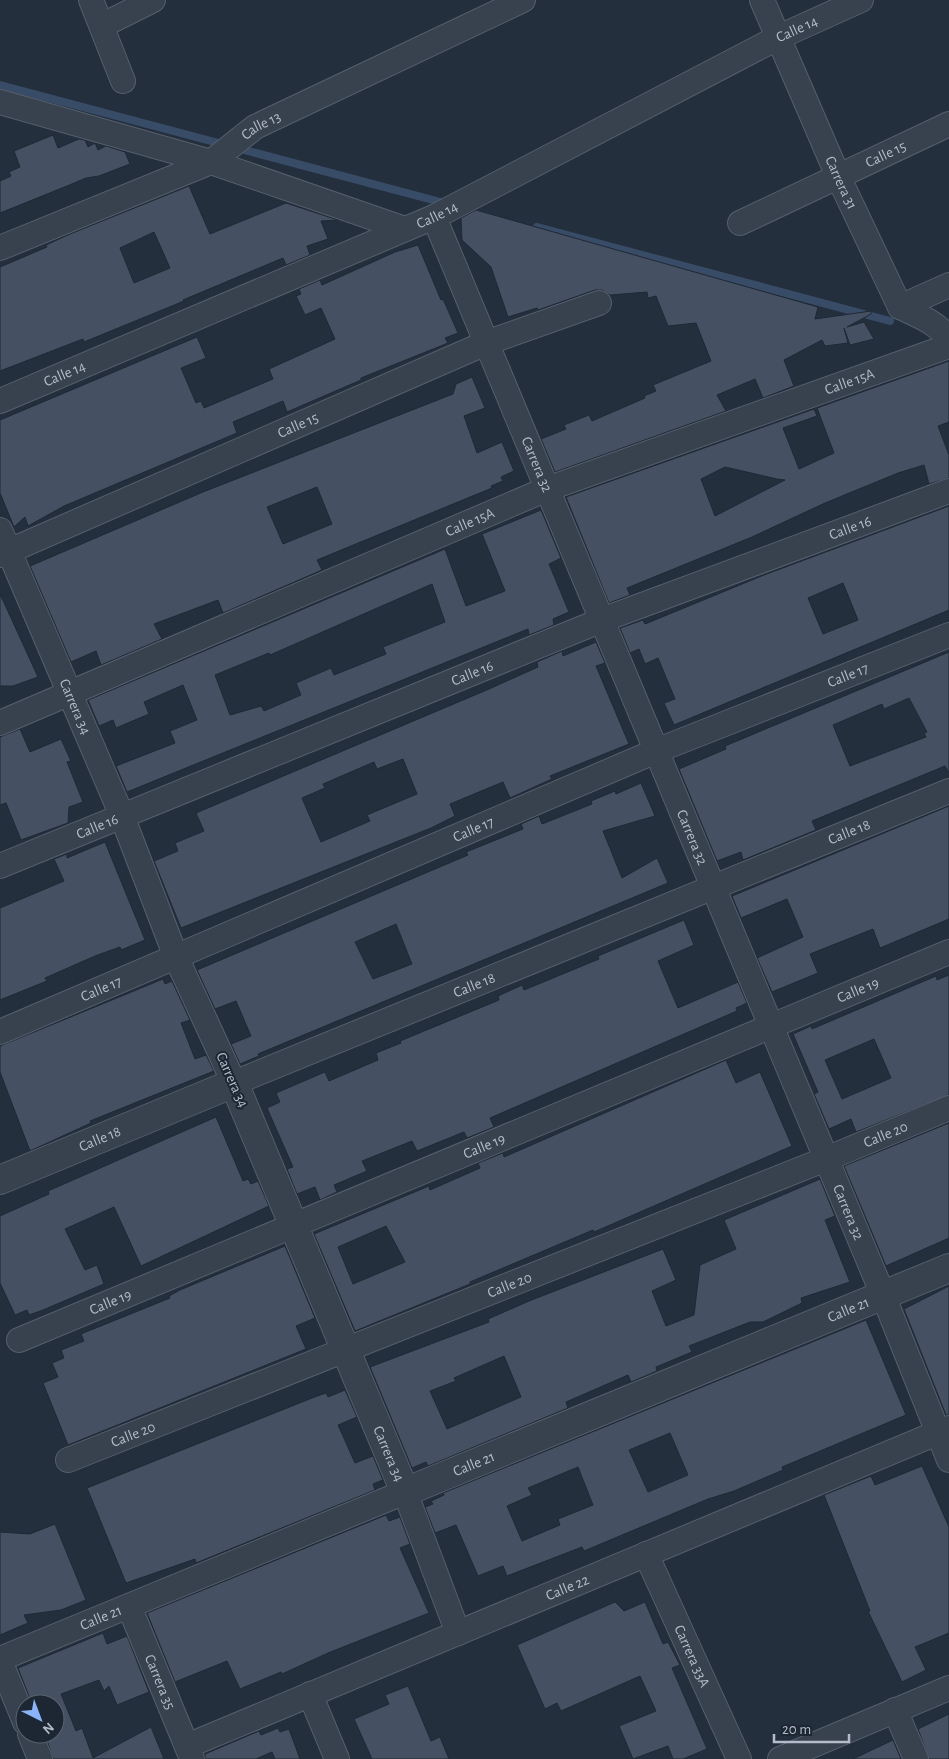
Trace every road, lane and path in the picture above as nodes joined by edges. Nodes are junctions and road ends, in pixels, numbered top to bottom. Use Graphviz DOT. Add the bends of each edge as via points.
graph roads {
  1 [pos="91,0"];
  2 [pos="153,0"];
  3 [pos="523,0"];
  4 [pos="762,0"];
  5 [pos="861,0"];
  6 [pos="103,24"];
  7 [pos="779,38"];
  8 [pos="123,81"];
  9 [pos="0,102"];
  10 [pos="949,124"];
  11 [pos="215,158"];
  12 [pos="838,176"];
  13 [pos="440,214"];
  14 [pos="740,223"];
  15 [pos="405,229"];
  16 [pos="0,248"];
  17 [pos="949,285"];
  18 [pos="599,303"];
  19 [pos="900,307"];
  20 [pos="949,339"];
  21 [pos="486,343"];
  22 [pos="949,346"];
  23 [pos="0,401"];
  24 [pos="547,489"];
  25 [pos="949,491"];
  26 [pos="3,545"];
  27 [pos="602,620"];
  28 [pos="949,635"];
  29 [pos="71,694"];
  30 [pos="0,723"];
  31 [pos="656,751"];
  32 [pos="949,791"];
  33 [pos="122,816"];
  34 [pos="0,866"];
  35 [pos="713,887"];
  36 [pos="949,952"];
  37 [pos="176,957"];
  38 [pos="771,1026"];
  39 [pos="0,1032"];
  40 [pos="234,1083"];
  41 [pos="949,1108"];
  42 [pos="826,1159"];
  43 [pos="0,1180"];
  44 [pos="293,1225"];
  45 [pos="949,1268"];
  46 [pos="883,1295"];
  47 [pos="19,1340"];
  48 [pos="345,1350"];
  49 [pos="943,1431"];
  50 [pos="68,1460"];
  51 [pos="949,1460"];
  52 [pos="405,1492"];
  53 [pos="646,1554"];
  54 [pos="129,1606"];
  55 [pos="458,1633"];
  56 [pos="0,1660"];
  57 [pos="949,1688"];
  58 [pos="310,1694"];
  59 [pos="15,1697"];
  60 [pos="895,1710"];
  61 [pos="34,1744"];
  62 [pos="190,1753"];
  63 [pos="40,1759"];
  64 [pos="337,1759"];
  65 [pos="739,1759"];
  66 [pos="780,1759"];
  67 [pos="916,1759"];
  1 -- 6 [label="street"];
  2 -- 6 [label="street"];
  3 -- 11 [label="street, Calle 13" via="255,127"];
  4 -- 7 [label="street, Carrera 31"];
  5 -- 7 [label="street, Calle 14"];
  6 -- 8 [label="street"];
  7 -- 12 [label="street, Carrera 31"];
  7 -- 13 [label="street, Calle 14"];
  9 -- 11 [label="street"];
  10 -- 12 [label="street, Calle 15"];
  11 -- 15 [label="street"];
  11 -- 16 [label="street, Calle 13"];
  12 -- 14 [label="street, Calle 15"];
  12 -- 19 [label="street, Carrera 31"];
  13 -- 15 [label="street, Calle 14"];
  13 -- 21 [label="street, Carrera 32"];
  15 -- 23 [label="street, Calle 14"];
  17 -- 19 [label="street"];
  18 -- 21 [label="street, Calle 15"];
  19 -- 20 [label="street" via="929,320"];
  21 -- 24 [label="street, Carrera 32"];
  21 -- 26 [label="street, Calle 15"];
  22 -- 24 [label="street, Calle 15A"];
  24 -- 27 [label="street, Carrera 32"];
  24 -- 29 [label="street, Calle 15A"];
  25 -- 27 [label="street, Calle 16"];
  26 -- 29 [label="street, Carrera 34"];
  27 -- 31 [label="street, Carrera 32"];
  27 -- 33 [label="street, Calle 16"];
  28 -- 31 [label="street, Calle 17"];
  29 -- 30 [label="street, Calle 15A"];
  29 -- 33 [label="street, Carrera 34"];
  31 -- 35 [label="street, Carrera 32"];
  31 -- 37 [label="street, Calle 17"];
  32 -- 35 [label="street, Calle 18"];
  33 -- 34 [label="street, Calle 16"];
  33 -- 37 [label="street, Carrera 34"];
  35 -- 38 [label="street, Carrera 32"];
  35 -- 40 [label="street, Calle 18"];
  36 -- 38 [label="street, Calle 19"];
  37 -- 39 [label="street, Calle 17"];
  37 -- 40 [label="street, Carrera 34"];
  38 -- 42 [label="street, Carrera 32"];
  38 -- 44 [label="street, Calle 19"];
  40 -- 43 [label="street, Calle 18"];
  40 -- 44 [label="street, Carrera 34"];
  41 -- 42 [label="street, Calle 20"];
  42 -- 46 [label="street, Carrera 32"];
  42 -- 48 [label="street, Calle 20"];
  44 -- 47 [label="street, Calle 19"];
  44 -- 48 [label="street, Carrera 34"];
  45 -- 46 [label="street, Calle 21"];
  46 -- 49 [label="street, Carrera 32"];
  46 -- 52 [label="street, Calle 21"];
  48 -- 50 [label="street, Calle 20"];
  48 -- 52 [label="street, Carrera 34"];
  49 -- 51 [label="street, Carrera 32"];
  49 -- 53 [label="street, Calle 22"];
  52 -- 54 [label="street, Calle 21"];
  52 -- 55 [label="street, Carrera 34"];
  53 -- 55 [label="street, Calle 22"];
  53 -- 65 [label="street, Carrera 33A"];
  54 -- 56 [label="street, Calle 21"];
  54 -- 62 [label="street, Carrera 35"];
  55 -- 58 [label="street, Calle 22"];
  56 -- 59 [label="street"];
  57 -- 60 [label="street"];
  58 -- 62 [label="street, Calle 22"];
  58 -- 64 [label="street"];
  60 -- 66 [label="street"];
  60 -- 67 [label="street"];
  61 -- 63 [label="street"];
}
